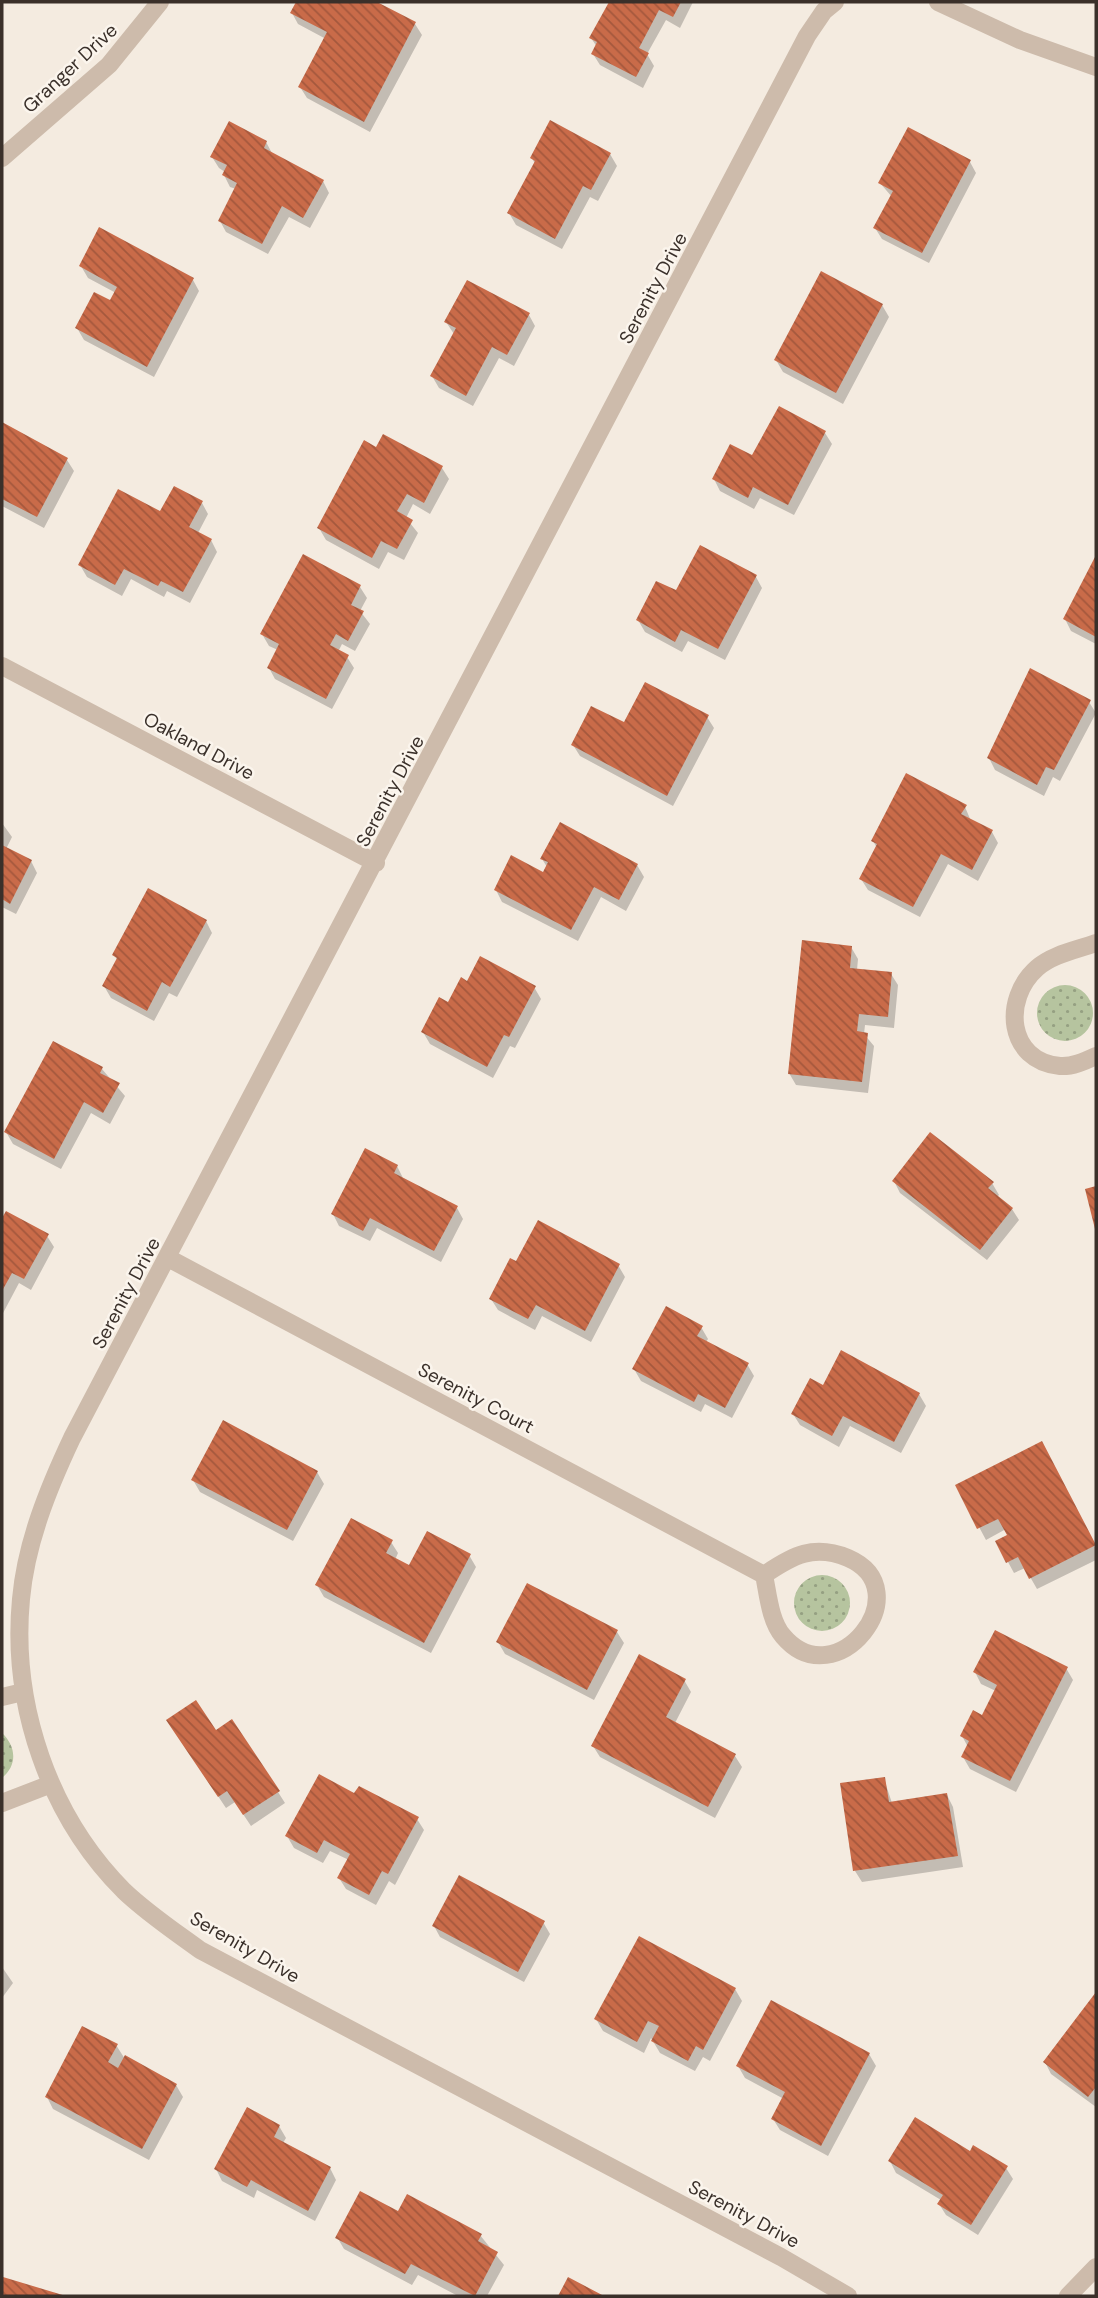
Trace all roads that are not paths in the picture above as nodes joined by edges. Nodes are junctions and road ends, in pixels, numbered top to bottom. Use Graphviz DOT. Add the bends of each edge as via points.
graph roads {
  1 [pos="160,2"];
  2 [pos="835,2"];
  3 [pos="938,2"];
  4 [pos="1096,67"];
  5 [pos="2,158"];
  6 [pos="2,666"];
  7 [pos="376,863"];
  8 [pos="1096,943"];
  9 [pos="1096,1056"];
  10 [pos="167,1258"];
  11 [pos="764,1575"];
  12 [pos="23,1692"];
  13 [pos="2,1698"];
  14 [pos="51,1784"];
  15 [pos="2,1803"];
  16 [pos="1096,2267"];
  17 [pos="848,2296"];
  18 [pos="1068,2296"];
  1 -- 5 [label="street, Granger Drive" via="109,65"];
  2 -- 7 [label="street, Serenity Drive" via="807,36"];
  3 -- 4 [label="street" via="1020,40"];
  6 -- 7 [label="street, Oakland Drive"];
  7 -- 10 [label="street, Serenity Drive"];
  8 -- 9 [label="street" via="1038,966 1018,992 1012,1013 1020,1041 1046,1063 1062,1067"];
  10 -- 11 [label="street, Serenity Court"];
  10 -- 12 [label="street, Serenity Drive" via="50,1485 21,1598"];
  11 -- 11 [label="street" via="769,1603 783,1636 809,1652 843,1651 860,1639 876,1609 869,1575 833,1552 794,1555"];
  12 -- 13 [label="street"];
  12 -- 14 [label="street, Serenity Drive"];
  14 -- 15 [label="street"];
  14 -- 17 [label="street, Serenity Drive" via="77,1832 108,1873 138,1903 200,1950"];
  16 -- 18 [label="street"];
}
